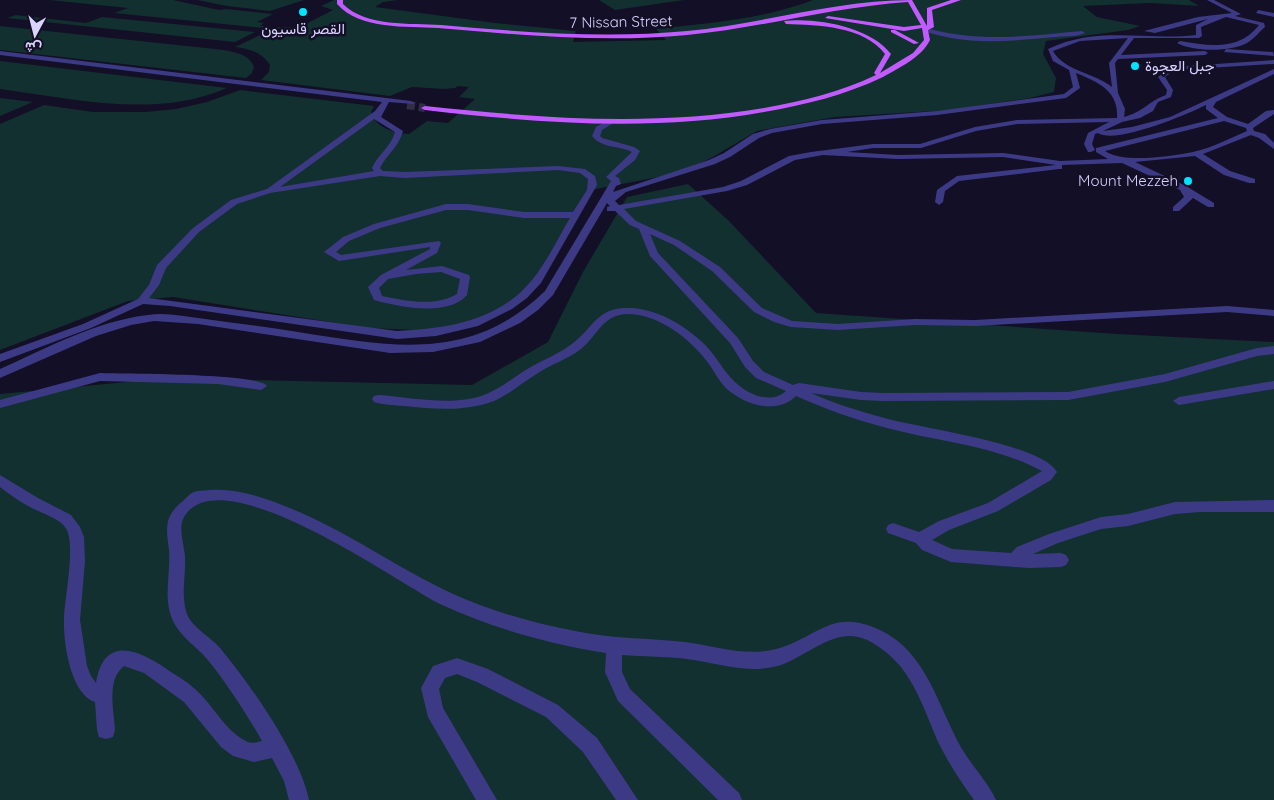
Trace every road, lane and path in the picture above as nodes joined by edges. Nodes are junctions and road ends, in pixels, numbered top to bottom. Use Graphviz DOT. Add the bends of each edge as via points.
graph roads {
  1 [pos="340,0"];
  2 [pos="346,0"];
  3 [pos="958,0"];
  4 [pos="1210,0"];
  5 [pos="880,1"];
  6 [pos="910,1"];
  7 [pos="822,4"];
  8 [pos="1258,12"];
  9 [pos="790,14"];
  10 [pos="1238,14"];
  11 [pos="1274,15"];
  12 [pos="1223,16"];
  13 [pos="763,21"];
  14 [pos="912,22"];
  15 [pos="1265,22"];
  16 [pos="739,25"];
  17 [pos="879,26"];
  18 [pos="925,28"];
  19 [pos="1129,37"];
  20 [pos="916,43"];
  21 [pos="1213,47"];
  22 [pos="1221,50"];
  23 [pos="1274,54"];
  24 [pos="0,55"];
  25 [pos="1118,57"];
  26 [pos="1274,62"];
  27 [pos="1072,69"];
  28 [pos="1274,71"];
  29 [pos="877,73"];
  30 [pos="1116,92"];
  31 [pos="387,101"];
  32 [pos="1213,101"];
  33 [pos="409,104"];
  34 [pos="1274,112"];
  35 [pos="378,113"];
  36 [pos="1224,119"];
  37 [pos="1120,120"];
  38 [pos="611,122"];
  39 [pos="1250,129"];
  40 [pos="1092,133"];
  41 [pos="1274,147"];
  42 [pos="1095,150"];
  43 [pos="825,153"];
  44 [pos="1196,153"];
  45 [pos="1123,160"];
  46 [pos="1098,161"];
  47 [pos="1067,163"];
  48 [pos="380,173"];
  49 [pos="616,180"];
  50 [pos="1252,181"];
  51 [pos="1183,188"];
  52 [pos="623,190"];
  53 [pos="269,191"];
  54 [pos="939,202"];
  55 [pos="1211,205"];
  56 [pos="616,208"];
  57 [pos="1176,209"];
  58 [pos="576,215"];
  59 [pos="602,216"];
  60 [pos="643,228"];
  61 [pos="385,277"];
  62 [pos="142,301"];
  63 [pos="1274,313"];
  64 [pos="1274,350"];
  65 [pos="0,358"];
  66 [pos="0,374"];
  67 [pos="1274,385"];
  68 [pos="261,386"];
  69 [pos="793,391"];
  70 [pos="378,399"];
  71 [pos="1179,401"];
  72 [pos="0,404"];
  73 [pos="0,480"];
  74 [pos="1274,506"];
  75 [pos="893,529"];
  76 [pos="921,539"];
  77 [pos="1015,559"];
  78 [pos="1062,560"];
  79 [pos="616,646"];
  80 [pos="103,695"];
  81 [pos="106,730"];
  82 [pos="276,747"];
  83 [pos="299,800"];
  84 [pos="487,800"];
  85 [pos="628,800"];
  86 [pos="732,800"];
  87 [pos="986,800"];
  1 -- 16 [label="main road, 7 Nissan Street" via="344,9 373,20 544,35 653,36"];
  2 -- 9 [label="main road, 7 Nissan Street" via="356,12 394,21 595,35 686,31"];
  3 -- 18 [label="main road" via="929,9 931,27"];
  4 -- 10 [label="street"];
  5 -- 6 [label="main road, 7 Nissan Street"];
  5 -- 9 [label="main road, 7 Nissan Street"];
  5 -- 13 [label="main road, 7 Nissan Street"];
  5 -- 14 [label="main road" via="838,13 894,26"];
  6 -- 18 [label="main road"];
  7 -- 9 [label="main road"];
  8 -- 11 [label="street"];
  10 -- 12 [label="street"];
  10 -- 15 [label="street"];
  12 -- 18 [label="street" via="1155,31 1034,38 964,38 935,34"];
  12 -- 19 [label="street" via="1198,26 1199,36"];
  12 -- 21 [label="street" via="1253,21 1262,27 1245,42"];
  13 -- 16 [label="main road, 7 Nissan Street"];
  13 -- 17 [label="main road" via="822,18"];
  16 -- 29 [label="main road" via="795,22 851,30 886,49 888,54"];
  17 -- 18 [label="main road"];
  17 -- 20 [label="main road"];
  18 -- 20 [label="main road"];
  18 -- 38 [label="main road" via="927,39 922,48 896,69 826,97 733,115"];
  19 -- 21 [label="street"];
  19 -- 25 [label="street"];
  19 -- 27 [label="street" via="1088,39 1059,44 1050,50 1055,60"];
  20 -- 29 [label="main road" via="908,54"];
  21 -- 22 [label="street"];
  22 -- 23 [label="street"];
  22 -- 25 [label="street"];
  24 -- 31 [label="street"];
  25 -- 30 [label="street" via="1112,63"];
  26 -- 37 [label="street" via="1174,68 1161,77 1170,90 1169,96 1156,101 1150,109 1137,116"];
  27 -- 30 [label="street"];
  27 -- 52 [label="street" via="1077,88 1066,96 937,113 822,122 770,131 712,162"];
  28 -- 32 [label="street"];
  29 -- 38 [label="main road" via="802,99 711,114 577,118 427,106 520,118"];
  30 -- 37 [label="street" via="1121,102"];
  31 -- 33 [label="street"];
  31 -- 35 [label="street"];
  32 -- 36 [label="street" via="1210,107"];
  32 -- 40 [label="street" via="1163,122"];
  34 -- 39 [label="street"];
  35 -- 48 [label="street" via="377,118 399,131 397,142 383,155 376,168"];
  35 -- 53 [label="street"];
  36 -- 39 [label="street"];
  36 -- 42 [label="street"];
  37 -- 40 [label="street"];
  37 -- 43 [label="street" via="1018,122 975,129 921,146 873,146"];
  38 -- 49 [label="street" via="599,130 598,139 636,151 610,177"];
  39 -- 41 [label="street"];
  39 -- 44 [label="street" via="1222,145"];
  40 -- 42 [label="street" via="1088,144"];
  42 -- 45 [label="street"];
  42 -- 46 [label="street"];
  43 -- 47 [label="street" via="898,157 1003,155"];
  43 -- 56 [label="street" via="792,158 744,183 724,189"];
  44 -- 45 [label="street"];
  44 -- 50 [label="street" via="1227,173"];
  45 -- 46 [label="street"];
  45 -- 51 [label="street"];
  46 -- 47 [label="street"];
  47 -- 54 [label="street" via="1034,171 957,179 941,190"];
  48 -- 53 [label="street"];
  48 -- 58 [label="street" via="406,175 576,169 587,173 594,181"];
  49 -- 52 [label="street" via="618,188"];
  49 -- 66 [label="street" via="549,293 526,314 482,337 435,348 389,349 198,321 148,318 72,342"];
  51 -- 55 [label="street"];
  51 -- 57 [label="street" via="1189,198"];
  52 -- 56 [label="street" via="610,201"];
  53 -- 62 [label="street" via="234,202 196,230 160,267 154,286"];
  56 -- 59 [label="street"];
  56 -- 60 [label="street"];
  58 -- 61 [label="street" via="524,215 468,206 446,207 377,226 346,239 329,252 339,258 436,243 434,251"];
  58 -- 62 [label="street" via="528,291 490,318 443,332 384,334"];
  60 -- 63 [label="street" via="678,243 711,265 758,310 778,320 804,326 975,323 1209,309"];
  60 -- 69 [label="street" via="653,254 734,341 754,371"];
  61 -- 61 [label="street" via="442,269 465,277 462,295 447,304 405,304 378,298 373,287"];
  62 -- 65 [label="street" via="88,326"];
  64 -- 69 [label="street" via="1165,378 1068,396 883,397 809,387"];
  67 -- 71 [label="street"];
  68 -- 72 [label="street" via="218,380 100,377"];
  69 -- 70 [label="street" via="780,401 748,396 730,384 711,357 688,337 652,315 626,311 610,314 598,321 572,350 482,401 442,404"];
  69 -- 76 [label="street" via="888,424 982,443 1048,468 1050,472 1046,476 998,504 939,527"];
  73 -- 80 [label="street" via="73,527 77,560 72,620 78,666 92,692"];
  74 -- 77 [label="street" via="1174,508 1101,523 1054,538 1022,552"];
  75 -- 76 [label="street"];
  76 -- 77 [label="street" via="937,551 952,555"];
  77 -- 78 [label="street"];
  79 -- 82 [label="street" via="491,616 438,595 357,546 308,522 260,503 217,493 207,494 184,505 176,516 177,606 181,620 222,664"];
  79 -- 86 [label="street" via="613,673 624,695"];
  79 -- 87 [label="street" via="761,661 784,655 833,629 844,627 866,632 887,644 910,665 959,763"];
  80 -- 81 [label="street"];
  80 -- 82 [label="street" via="106,678 116,660 131,658 150,667 190,696 228,740 240,749 254,754"];
  82 -- 83 [label="street" via="288,767"];
  84 -- 85 [label="street" via="434,711 430,688 439,672 457,666 482,674 552,711 590,745"];
}
